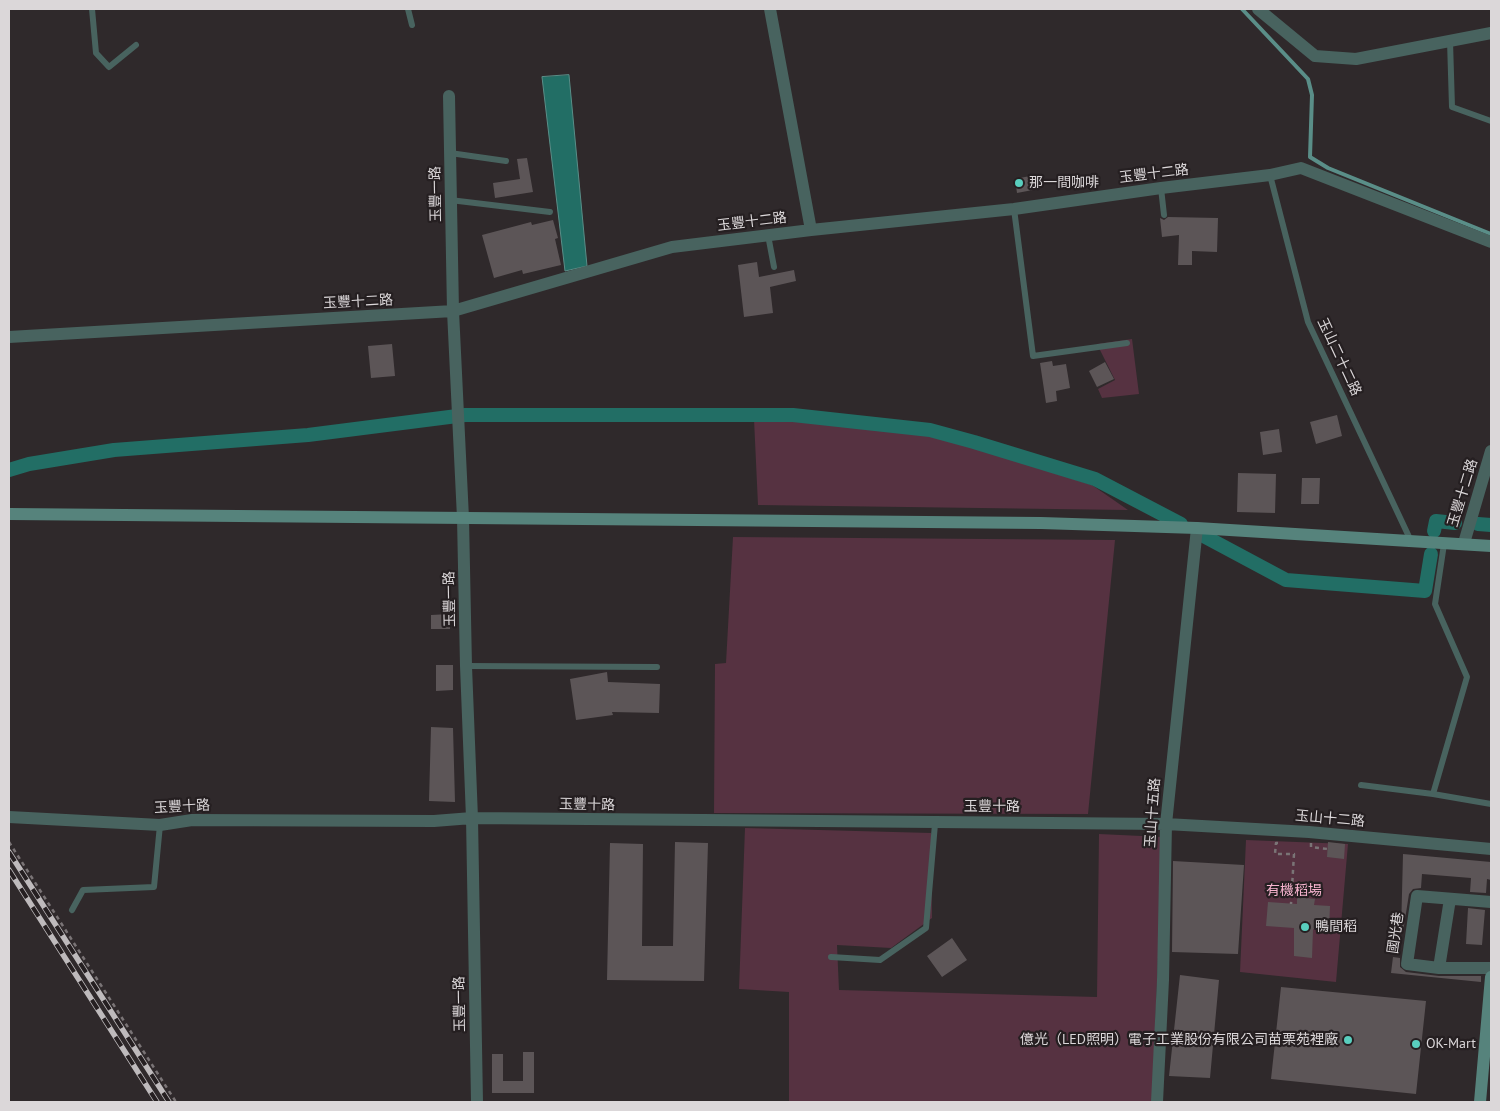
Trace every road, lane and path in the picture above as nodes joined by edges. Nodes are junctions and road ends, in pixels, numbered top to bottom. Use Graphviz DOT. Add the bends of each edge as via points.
graph roads {
  1 [pos="92,9"];
  2 [pos="408,9"];
  3 [pos="770,9"];
  4 [pos="1258,9"];
  5 [pos="412,25"];
  6 [pos="1491,33"];
  7 [pos="1450,41"];
  8 [pos="136,45"];
  9 [pos="449,96"];
  10 [pos="1491,121"];
  11 [pos="450,153"];
  12 [pos="506,160"];
  13 [pos="1270,175"];
  14 [pos="1161,188"];
  15 [pos="450,200"];
  16 [pos="1014,209"];
  17 [pos="550,212"];
  18 [pos="1164,215"];
  19 [pos="811,230"];
  20 [pos="768,235"];
  21 [pos="1491,242"];
  22 [pos="774,267"];
  23 [pos="454,311"];
  24 [pos="9,337"];
  25 [pos="1127,343"];
  26 [pos="1491,451"];
  27 [pos="9,514"];
  28 [pos="463,518"];
  29 [pos="1197,528"];
  30 [pos="1412,541"];
  31 [pos="1444,544"];
  32 [pos="1464,544"];
  33 [pos="1491,546"];
  34 [pos="466,666"];
  35 [pos="657,666"];
  36 [pos="1361,785"];
  37 [pos="1433,794"];
  38 [pos="1491,804"];
  39 [pos="9,817"];
  40 [pos="472,818"];
  41 [pos="935,824"];
  42 [pos="1166,824"];
  43 [pos="160,825"];
  44 [pos="9,842"];
  45 [pos="1284,844"];
  46 [pos="1491,849"];
  47 [pos="1450,899"];
  48 [pos="1491,902"];
  49 [pos="1291,904"];
  50 [pos="72,910"];
  51 [pos="831,957"];
  52 [pos="1440,968"];
  53 [pos="1491,968"];
  54 [pos="1491,977"];
  55 [pos="176,1102"];
  56 [pos="477,1102"];
  57 [pos="1157,1102"];
  58 [pos="1480,1102"];
  1 -- 8 [label="lane" via="96,53 109,67"];
  2 -- 5 [label="lane"];
  3 -- 19 [label="street"];
  4 -- 7 [label="street" via="1315,56 1356,59"];
  6 -- 7 [label="street"];
  7 -- 10 [label="lane" via="1452,107"];
  9 -- 11 [label="street, 玉豐一路"];
  11 -- 12 [label="lane"];
  11 -- 15 [label="street, 玉豐一路"];
  13 -- 14 [label="street, 玉豐十二路"];
  13 -- 21 [label="street, 玉豐十二路" via="1300,168"];
  13 -- 30 [label="lane, 玉山二十二路" via="1308,322"];
  14 -- 16 [label="street, 玉豐十二路"];
  14 -- 18 [label="lane"];
  15 -- 17 [label="lane"];
  15 -- 23 [label="street, 玉豐一路"];
  16 -- 19 [label="street, 玉豐十二路"];
  16 -- 25 [label="lane" via="1033,356"];
  19 -- 20 [label="street, 玉豐十二路"];
  20 -- 22 [label="lane"];
  20 -- 23 [label="street, 玉豐十二路" via="672,247"];
  23 -- 24 [label="street, 玉豐十二路"];
  23 -- 28 [label="street, 玉豐一路"];
  26 -- 32 [label="street, 玉豐十二路"];
  27 -- 28 [label="main road"];
  28 -- 29 [label="main road" via="1041,523"];
  28 -- 34 [label="street, 玉豐一路"];
  29 -- 30 [label="main road"];
  29 -- 42 [label="street, 玉山十五路"];
  30 -- 31 [label="main road"];
  31 -- 32 [label="main road"];
  31 -- 37 [label="lane" via="1435,604 1467,677"];
  32 -- 33 [label="main road"];
  34 -- 35 [label="lane"];
  34 -- 40 [label="street, 玉豐一路"];
  36 -- 37 [label="lane"];
  37 -- 38 [label="lane"];
  39 -- 43 [label="street, 玉豐十路"];
  40 -- 41 [label="street, 玉豐十路"];
  40 -- 43 [label="street, 玉豐十路" via="434,822 192,820"];
  40 -- 56 [label="street, 玉豐一路"];
  41 -- 42 [label="street, 玉豐十路"];
  41 -- 51 [label="lane" via="926,928 880,960"];
  42 -- 46 [label="street, 玉山十二路" via="1300,831"];
  42 -- 57 [label="street, 玉山十五路" via="1164,980"];
  43 -- 50 [label="lane" via="154,887 83,890"];
  44 -- 55 [label="path"];
  45 -- 49 [label="path" via="1276,843 1275,854 1294,854"];
  47 -- 48 [label="street, 國光巷"];
  47 -- 52 [label="street"];
  47 -- 52 [label="street, 國光巷" via="1417,896 1407,964"];
  52 -- 53 [label="street, 國光巷"];
  54 -- 58 [label="main road"];
}
